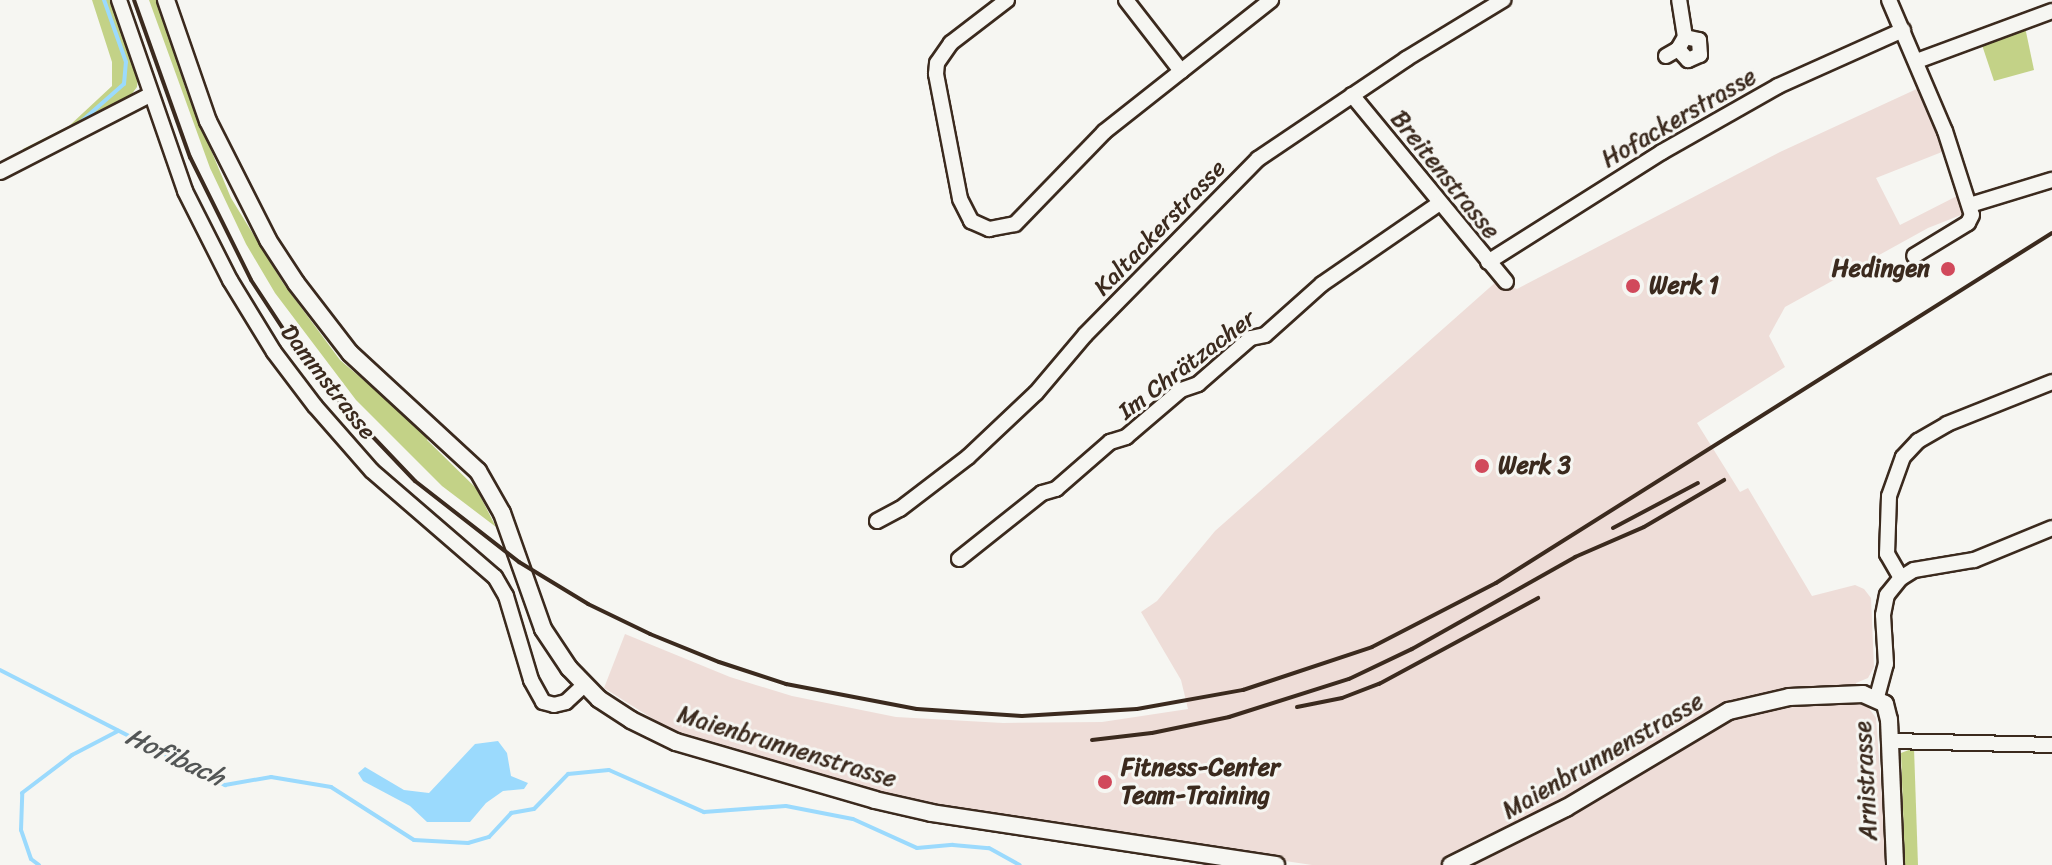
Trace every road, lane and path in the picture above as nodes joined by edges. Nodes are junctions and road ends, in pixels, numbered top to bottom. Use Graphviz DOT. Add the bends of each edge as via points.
graph roads {
  1 [pos="119,0"];
  2 [pos="166,0"];
  3 [pos="1007,0"];
  4 [pos="1126,0"];
  5 [pos="1271,0"];
  6 [pos="1503,0"];
  7 [pos="1679,0"];
  8 [pos="1889,0"];
  9 [pos="2052,11"];
  10 [pos="1903,30"];
  11 [pos="1676,47"];
  12 [pos="1917,61"];
  13 [pos="1181,71"];
  14 [pos="150,95"];
  15 [pos="1352,95"];
  16 [pos="0,172"];
  17 [pos="2052,180"];
  18 [pos="1440,203"];
  19 [pos="1970,205"];
  20 [pos="1914,256"];
  21 [pos="1488,262"];
  22 [pos="1506,282"];
  23 [pos="2052,382"];
  24 [pos="877,521"];
  25 [pos="2052,528"];
  26 [pos="959,559"];
  27 [pos="1901,578"];
  28 [pos="584,685"];
  29 [pos="1877,697"];
  30 [pos="1891,741"];
  31 [pos="2052,745"];
  32 [pos="1276,865"];
  33 [pos="1451,865"];
  34 [pos="1895,865"];
  1 -- 14 [label="street, Dammstrasse"];
  2 -- 28 [label="street, Maienbrunnenstrasse" via="208,121 268,240 350,353 478,471 502,513 543,629"];
  3 -- 13 [label="street" via="951,43 937,63 960,199 965,213 981,227 998,230 1015,224 1095,141"];
  4 -- 13 [label="street"];
  5 -- 13 [label="street"];
  6 -- 15 [label="street, Kaltackerstrasse"];
  7 -- 11 [label="street"];
  8 -- 10 [label="street"];
  9 -- 12 [label="street"];
  10 -- 12 [label="street"];
  10 -- 21 [label="street, Hofackerstrasse" via="1778,86"];
  12 -- 19 [label="street"];
  14 -- 16 [label="street"];
  14 -- 28 [label="street, Dammstrasse" via="199,222 244,305 295,380 372,471 495,577 542,701 563,703"];
  15 -- 18 [label="street, Breitenstrasse"];
  15 -- 24 [label="street, Kaltackerstrasse" via="1258,159 1085,335 1036,393 968,457 907,505"];
  17 -- 19 [label="street"];
  18 -- 21 [label="street, Breitenstrasse"];
  18 -- 26 [label="street, Im Chrätzacher" via="1322,284 1265,335 1251,338 1198,384 1181,390 1126,437 1110,442 1056,489 1042,493"];
  19 -- 20 [label="street" via="1968,223"];
  21 -- 22 [label="street, Breitenstrasse"];
  23 -- 27 [label="street" via="1947,424 1903,457 1889,496 1887,554"];
  25 -- 27 [label="street" via="1974,560 1914,570"];
  27 -- 29 [label="street, Arnistrasse" via="1887,595 1886,664"];
  28 -- 32 [label="street, Maienbrunnenstrasse" via="631,720 676,742 875,800 946,816"];
  29 -- 30 [label="street, Arnistrasse" via="1885,704"];
  29 -- 33 [label="street, Maienbrunnenstrasse" via="1789,697 1729,711 1566,808"];
  30 -- 31 [label="street"];
  30 -- 34 [label="street, Arnistrasse"];
}
